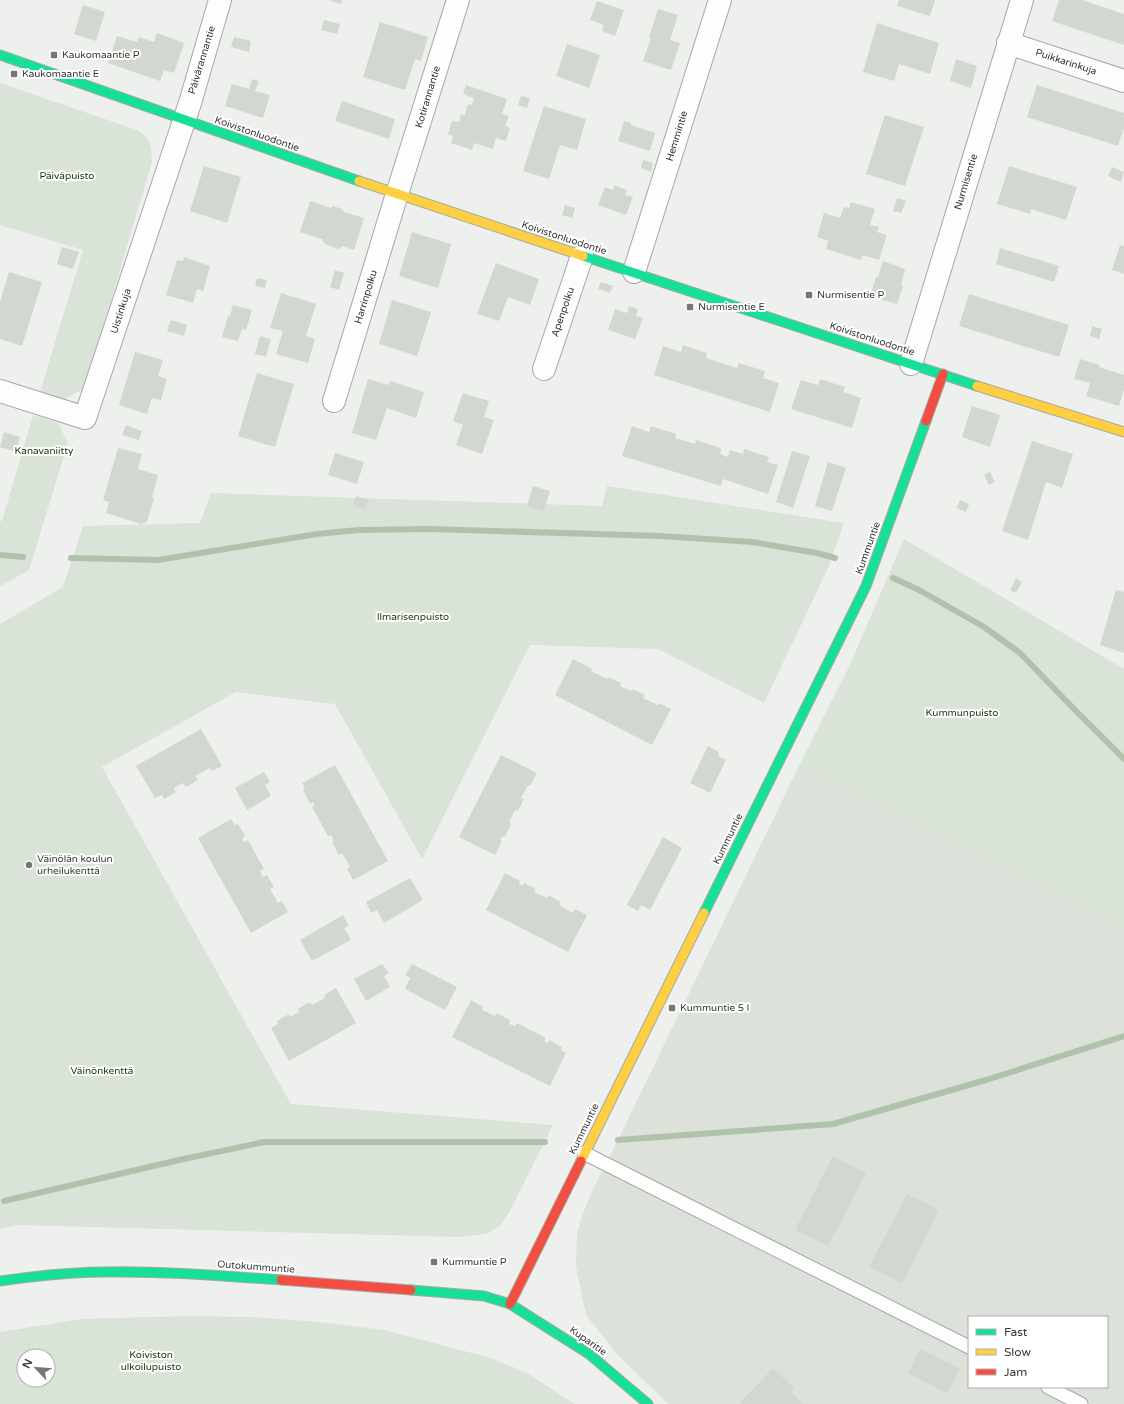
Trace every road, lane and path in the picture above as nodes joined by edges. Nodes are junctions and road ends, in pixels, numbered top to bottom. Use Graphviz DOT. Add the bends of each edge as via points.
graph roads {
  1 [pos="220,0"];
  2 [pos="458,0"];
  3 [pos="720,0"];
  4 [pos="1022,0"];
  5 [pos="1008,43"];
  6 [pos="0,54"];
  7 [pos="1124,81"];
  8 [pos="184,120"];
  9 [pos="397,194"];
  10 [pos="582,256"];
  11 [pos="634,272"];
  12 [pos="911,364"];
  13 [pos="544,369"];
  14 [pos="943,374"];
  15 [pos="0,392"];
  16 [pos="334,401"];
  17 [pos="1124,432"];
  18 [pos="584,1153"];
  19 [pos="0,1281"];
  20 [pos="510,1304"];
  21 [pos="968,1346"];
  22 [pos="1050,1388"];
  23 [pos="648,1404"];
  24 [pos="1081,1404"];
  1 -- 8 [label="street, Päivärannantie"];
  2 -- 9 [label="street, Kotirannantie"];
  3 -- 11 [label="street, Hemmintie"];
  4 -- 5 [label="street, Nurmisentie"];
  5 -- 7 [label="street, Puikkarinkuja"];
  5 -- 12 [label="street, Nurmisentie"];
  6 -- 8 [label="street, Koivistonluodontie"];
  8 -- 9 [label="street, Koivistonluodontie"];
  8 -- 15 [label="street, Uistinkuja" via="85,418"];
  9 -- 10 [label="street, Koivistonluodontie"];
  9 -- 16 [label="street, Harrinpolku"];
  10 -- 11 [label="street, Koivistonluodontie"];
  10 -- 13 [label="street, Apenpolku"];
  11 -- 12 [label="street, Koivistonluodontie"];
  12 -- 14 [label="street, Koivistonluodontie"];
  14 -- 17 [label="street, Koivistonluodontie"];
  14 -- 18 [label="street, Kummuntie" via="866,586"];
  18 -- 20 [label="street, Kummuntie"];
  18 -- 21 [label="lane"];
  19 -- 20 [label="street, Outokummuntie" via="52,1274 190,1273 484,1296"];
  20 -- 23 [label="street, Kuparitie" via="589,1354"];
  22 -- 24 [label="lane"];
}
